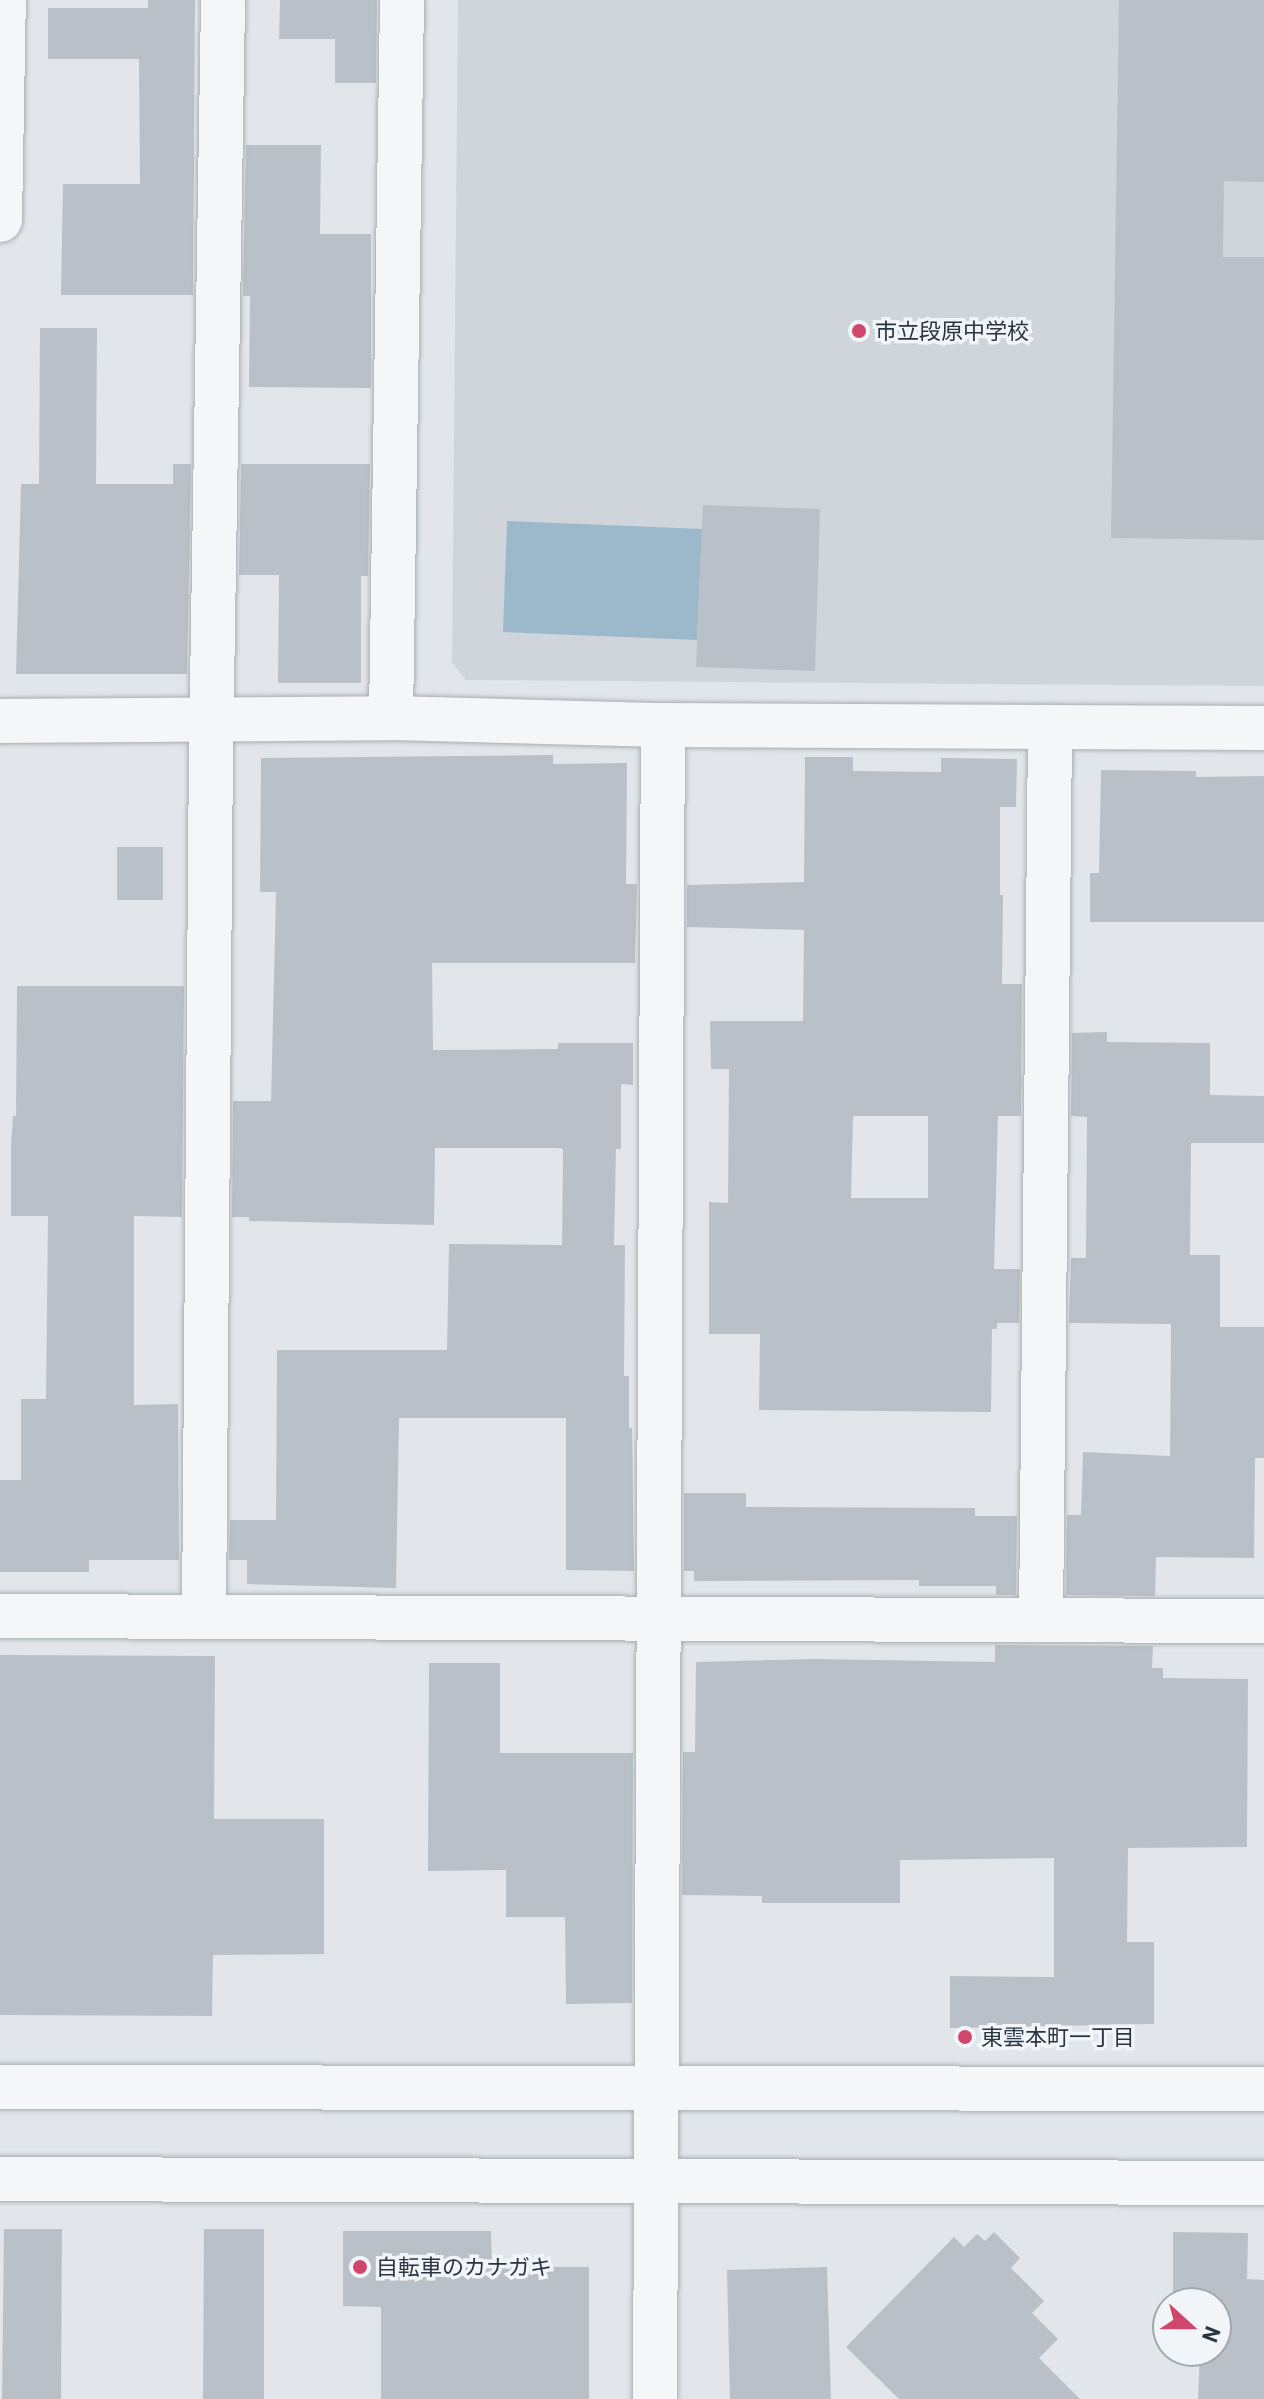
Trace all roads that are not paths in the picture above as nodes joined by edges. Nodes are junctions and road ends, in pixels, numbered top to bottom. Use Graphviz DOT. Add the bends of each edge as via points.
graph roads {
  1 [pos="4,0"];
  2 [pos="223,0"];
  3 [pos="402,0"];
  4 [pos="0,220"];
  5 [pos="391,718"];
  6 [pos="0,721"];
  7 [pos="213,721"];
  8 [pos="663,725"];
  9 [pos="1050,727"];
  10 [pos="1264,728"];
  11 [pos="0,1616"];
  12 [pos="204,1617"];
  13 [pos="658,1617"];
  14 [pos="1041,1620"];
  15 [pos="1264,1621"];
  16 [pos="0,2087"];
  17 [pos="657,2088"];
  18 [pos="1264,2089"];
  19 [pos="0,2179"];
  20 [pos="656,2183"];
  21 [pos="1264,2183"];
  22 [pos="655,2399"];
  1 -- 4 [label="street"];
  2 -- 7 [label="street"];
  3 -- 5 [label="street"];
  5 -- 7 [label="street"];
  5 -- 8 [label="street"];
  6 -- 7 [label="street"];
  7 -- 12 [label="street"];
  8 -- 9 [label="street"];
  8 -- 13 [label="street"];
  9 -- 10 [label="street"];
  9 -- 14 [label="street"];
  11 -- 12 [label="street"];
  12 -- 13 [label="street"];
  13 -- 14 [label="street"];
  13 -- 17 [label="street"];
  14 -- 15 [label="street"];
  16 -- 17 [label="street"];
  17 -- 18 [label="street"];
  17 -- 20 [label="street"];
  19 -- 20 [label="street"];
  20 -- 21 [label="street"];
  20 -- 22 [label="street"];
}
